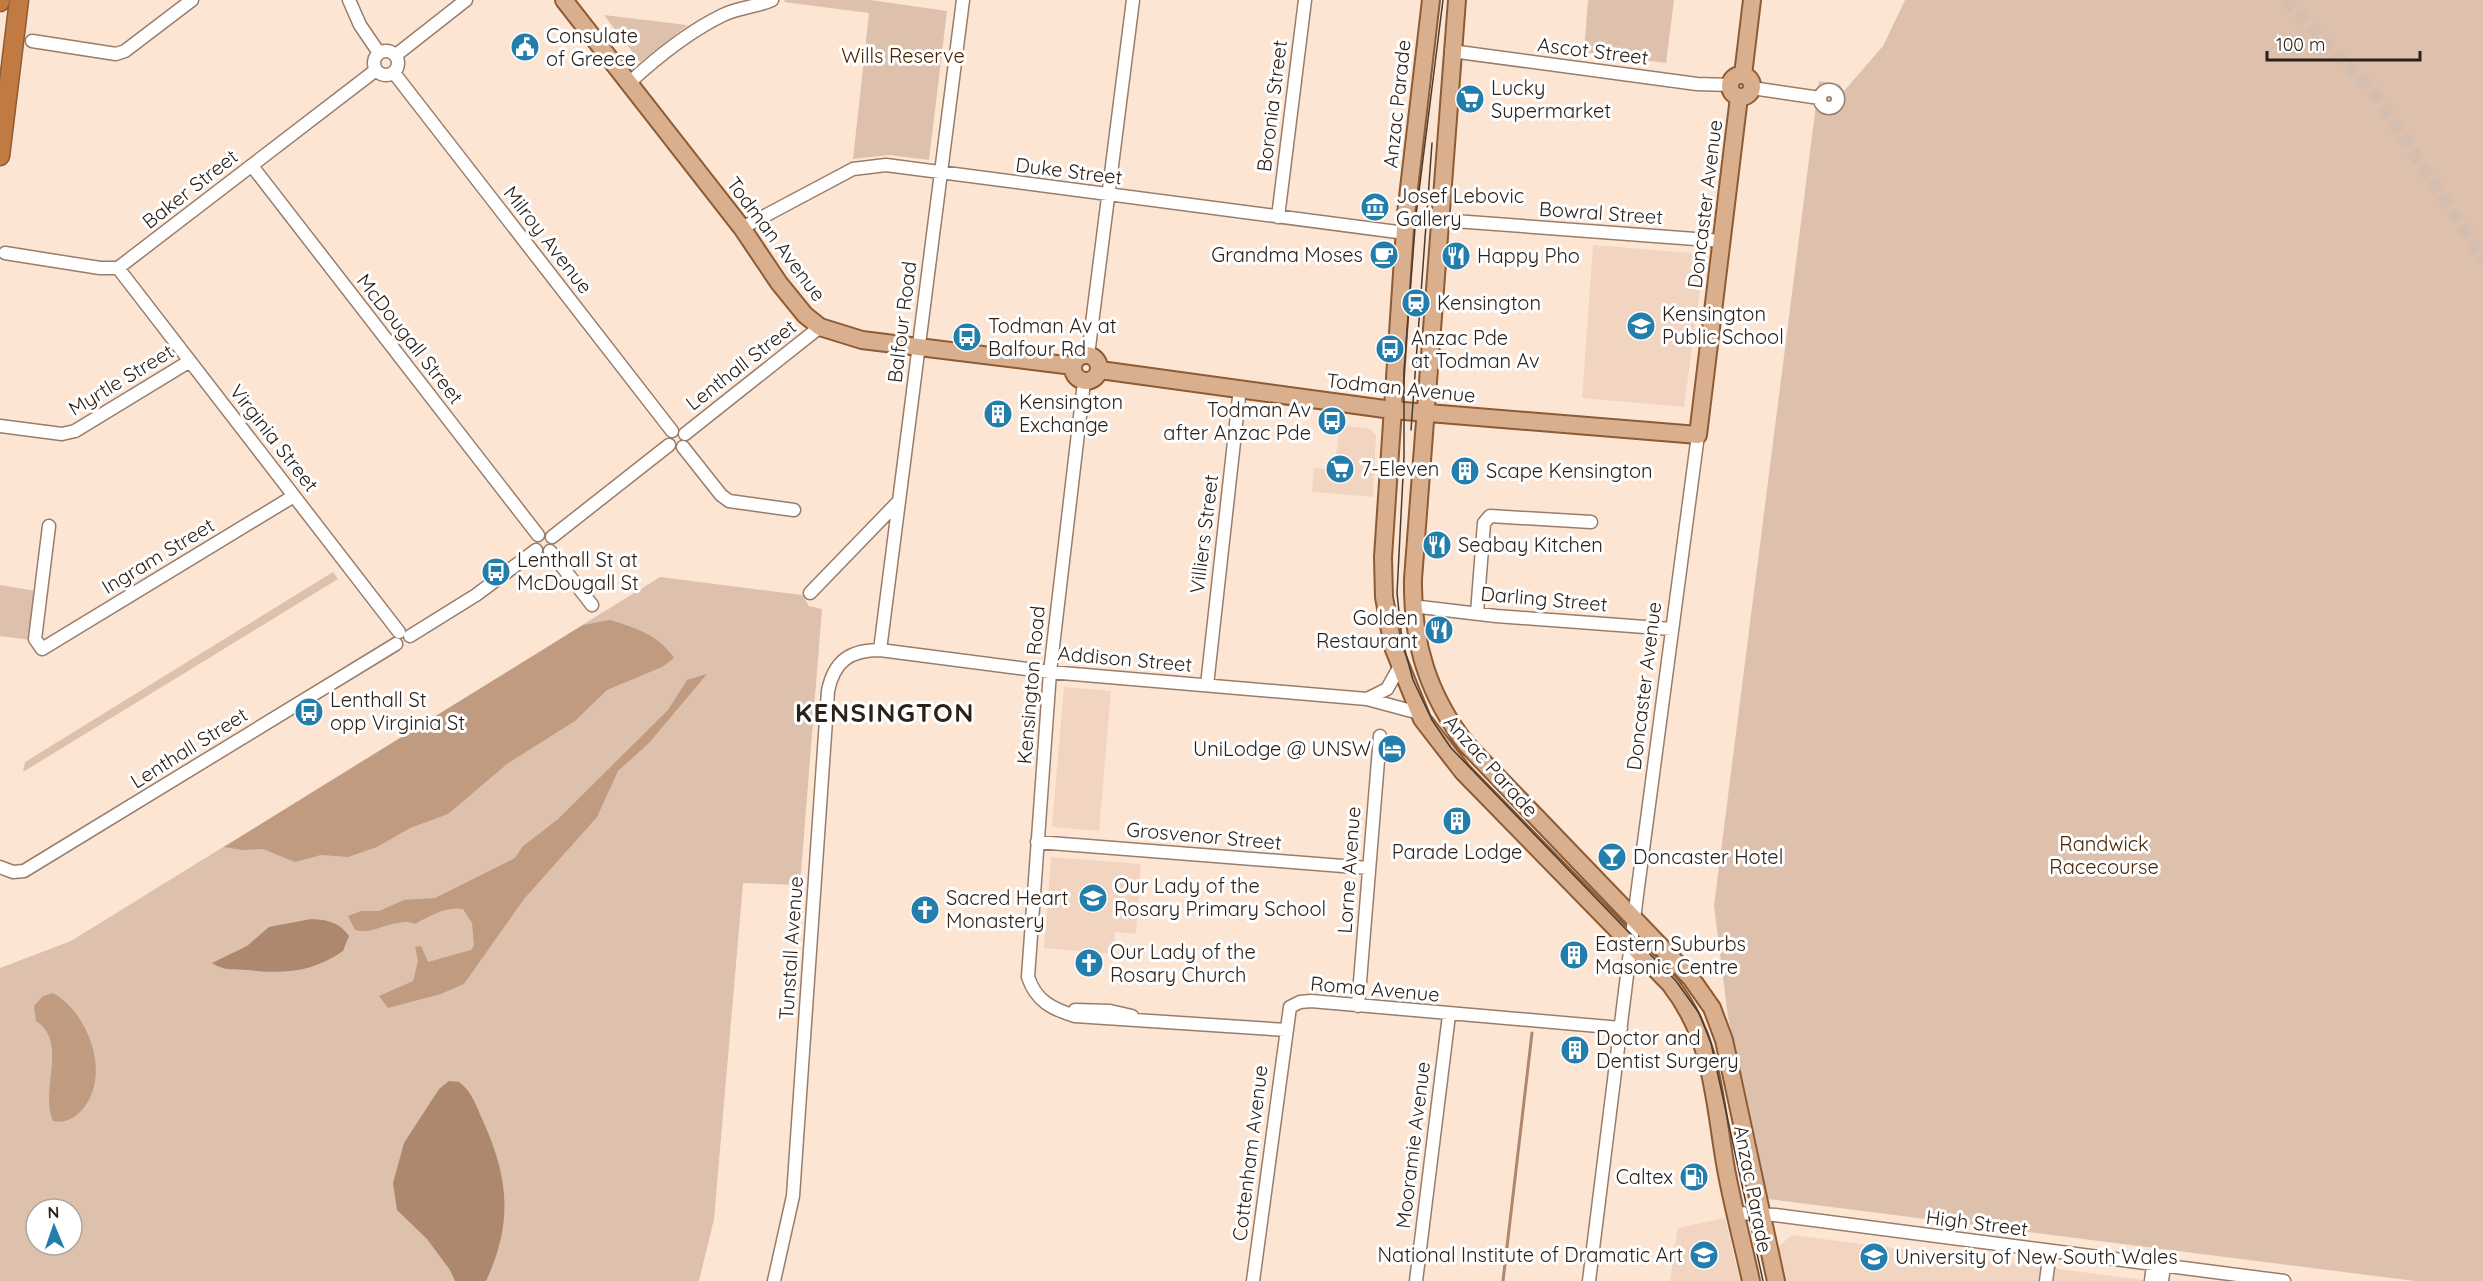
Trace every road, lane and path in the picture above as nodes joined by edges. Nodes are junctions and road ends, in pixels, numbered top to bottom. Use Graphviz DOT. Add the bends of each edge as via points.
graph roads {
  1 [pos="19,0"];
  2 [pos="24,0"];
  3 [pos="192,0"];
  4 [pos="349,0"];
  5 [pos="465,0"];
  6 [pos="564,0"];
  7 [pos="772,0"];
  8 [pos="963,0"];
  9 [pos="1133,0"];
  10 [pos="1305,0"];
  11 [pos="1431,0"];
  12 [pos="1457,0"];
  13 [pos="1752,0"];
  14 [pos="32,41"];
  15 [pos="14,47"];
  16 [pos="1451,51"];
  17 [pos="379,53"];
  18 [pos="396,55"];
  19 [pos="376,70"];
  20 [pos="394,73"];
  21 [pos="629,83"];
  22 [pos="1741,86"];
  23 [pos="1820,98"];
  24 [pos="0,156"];
  25 [pos="252,166"];
  26 [pos="940,174"];
  27 [pos="1108,195"];
  28 [pos="1278,217"];
  29 [pos="1441,220"];
  30 [pos="742,228"];
  31 [pos="1405,233"];
  32 [pos="1722,241"];
  33 [pos="5,253"];
  34 [pos="118,268"];
  35 [pos="820,327"];
  36 [pos="918,348"];
  37 [pos="1088,355"];
  38 [pos="190,361"];
  39 [pos="1073,366"];
  40 [pos="1100,370"];
  41 [pos="1084,382"];
  42 [pos="1240,388"];
  43 [pos="1392,410"];
  44 [pos="1426,413"];
  45 [pos="0,426"];
  46 [pos="672,431"];
  47 [pos="685,434"];
  48 [pos="1698,435"];
  49 [pos="669,445"];
  50 [pos="683,447"];
  51 [pos="294,496"];
  52 [pos="898,502"];
  53 [pos="794,510"];
  54 [pos="1591,522"];
  55 [pos="49,526"];
  56 [pos="538,535"];
  57 [pos="552,537"];
  58 [pos="536,549"];
  59 [pos="550,551"];
  60 [pos="810,593"];
  61 [pos="592,604"];
  62 [pos="1412,606"];
  63 [pos="1477,613"];
  64 [pos="1672,630"];
  65 [pos="402,637"];
  66 [pos="880,650"];
  67 [pos="1400,666"];
  68 [pos="1050,672"];
  69 [pos="1207,685"];
  70 [pos="1367,699"];
  71 [pos="1419,713"];
  72 [pos="1380,736"];
  73 [pos="1036,842"];
  74 [pos="0,867"];
  75 [pos="1368,868"];
  76 [pos="1634,921"];
  77 [pos="1631,946"];
  78 [pos="1358,1006"];
  79 [pos="1449,1015"];
  80 [pos="1621,1028"];
  81 [pos="1286,1030"];
  82 [pos="1736,1213"];
  83 [pos="1761,1214"];
  84 [pos="2050,1252"];
  85 [pos="2158,1265"];
  86 [pos="774,1281"];
  87 [pos="1253,1281"];
  88 [pos="1416,1281"];
  89 [pos="1589,1281"];
  90 [pos="1751,1281"];
  91 [pos="1776,1281"];
  92 [pos="2046,1281"];
  93 [pos="2151,1281"];
  94 [pos="2162,1281"];
  95 [pos="2284,1281"];
  1 -- 15 [label="highway"];
  2 -- 15 [label="highway"];
  3 -- 14 [label="street" via="116,54"];
  4 -- 17 [label="street"];
  5 -- 18 [label="street"];
  6 -- 21 [label="main road, Todman Avenue"];
  7 -- 21 [label="street" via="722,15"];
  8 -- 26 [label="street, Balfour Road"];
  9 -- 27 [label="street"];
  10 -- 28 [label="street, Boronia Street"];
  11 -- 31 [label="main road, Anzac Parade"];
  12 -- 16 [label="main road, Anzac Parade"];
  13 -- 22 [label="main road, Doncaster Avenue"];
  15 -- 24 [label="highway"];
  16 -- 22 [label="street, Ascot Street" via="1697,84"];
  16 -- 29 [label="main road, Anzac Parade"];
  17 -- 18 [label="street" via="390,51"];
  17 -- 19 [label="street" via="374,63"];
  18 -- 20 [label="street" via="399,62"];
  19 -- 20 [label="street" via="386,75"];
  19 -- 25 [label="street, Baker Street"];
  20 -- 46 [label="street, Milroy Avenue"];
  21 -- 30 [label="main road, Todman Avenue"];
  22 -- 23 [label="street, Ascot Street"];
  22 -- 32 [label="main road, Doncaster Avenue"];
  25 -- 34 [label="street, Baker Street"];
  25 -- 56 [label="street, McDougall Street"];
  26 -- 27 [label="street, Duke Street"];
  26 -- 30 [label="street, Duke Street" via="886,165 853,170"];
  26 -- 36 [label="street, Balfour Road"];
  27 -- 28 [label="street, Duke Street"];
  27 -- 37 [label="street"];
  28 -- 31 [label="street, Duke Street"];
  29 -- 32 [label="street, Bowral Street"];
  29 -- 44 [label="main road, Anzac Parade"];
  30 -- 35 [label="main road, Todman Avenue" via="779,283"];
  31 -- 43 [label="main road, Anzac Parade"];
  32 -- 48 [label="main road, Doncaster Avenue"];
  33 -- 34 [label="street"];
  34 -- 38 [label="street, Virginia Street"];
  35 -- 36 [label="main road, Todman Avenue" via="850,338"];
  35 -- 47 [label="street, Lenthall Street"];
  36 -- 39 [label="main road, Todman Avenue"];
  36 -- 52 [label="street, Balfour Road"];
  37 -- 39 [label="main road" via="1080,357"];
  37 -- 40 [label="main road" via="1095,358"];
  38 -- 45 [label="street, Myrtle Street" via="75,431 62,434"];
  38 -- 51 [label="street, Virginia Street"];
  39 -- 41 [label="main road" via="1077,378"];
  40 -- 41 [label="main road" via="1092,380"];
  40 -- 42 [label="main road, Todman Avenue"];
  41 -- 68 [label="street, Kensington Road"];
  42 -- 43 [label="main road, Todman Avenue"];
  42 -- 69 [label="street, Villiers Street"];
  43 -- 44 [label="main road, Todman Avenue"];
  43 -- 67 [label="main road, Anzac Parade" via="1382,578 1387,621"];
  44 -- 48 [label="main road, Todman Avenue"];
  44 -- 62 [label="main road, Anzac Parade"];
  46 -- 47 [label="street"];
  46 -- 49 [label="street"];
  47 -- 50 [label="street"];
  48 -- 64 [label="street, Doncaster Avenue"];
  49 -- 50 [label="street"];
  49 -- 57 [label="street"];
  50 -- 53 [label="street" via="729,501"];
  51 -- 55 [label="street, Ingram Street" via="42,649 35,639"];
  51 -- 65 [label="street, Virginia Street"];
  52 -- 60 [label="street"];
  52 -- 66 [label="street, Balfour Road"];
  54 -- 63 [label="street" via="1490,516 1484,523"];
  56 -- 57 [label="street"];
  56 -- 58 [label="street"];
  57 -- 59 [label="street"];
  58 -- 59 [label="street" via="541,553"];
  58 -- 65 [label="street, Lenthall Street" via="476,595"];
  59 -- 61 [label="street"];
  62 -- 63 [label="street, Darling Street"];
  62 -- 76 [label="main road, Anzac Parade" via="1422,664 1452,726 1483,764"];
  63 -- 64 [label="street, Darling Street"];
  64 -- 76 [label="street, Doncaster Avenue"];
  65 -- 74 [label="street, Lenthall Street" via="24,871"];
  66 -- 68 [label="street, Addison Street"];
  66 -- 86 [label="street, Tunstall Avenue" via="844,657 836,666 828,691 793,1196"];
  67 -- 70 [label="street" via="1387,689"];
  67 -- 71 [label="main road, Anzac Parade"];
  68 -- 69 [label="street, Addison Street"];
  68 -- 73 [label="street, Kensington Road"];
  69 -- 70 [label="street, Addison Street"];
  70 -- 71 [label="street, Addison Street"];
  71 -- 77 [label="main road, Anzac Parade" via="1463,772"];
  72 -- 75 [label="street, Lorne Avenue"];
  73 -- 75 [label="street, Grosvenor Street"];
  73 -- 81 [label="street, Kensington Road" via="1027,964 1033,992 1046,1005 1059,1011 1110,1011 1146,1019"];
  75 -- 78 [label="street, Lorne Avenue"];
  76 -- 77 [label="street, Doncaster Avenue"];
  76 -- 83 [label="main road, Anzac Parade" via="1691,978 1717,1017"];
  77 -- 80 [label="street, Doncaster Avenue"];
  77 -- 82 [label="main road, Anzac Parade" via="1670,984 1700,1033 1708,1056"];
  78 -- 79 [label="street, Roma Avenue"];
  78 -- 81 [label="street, Roma Avenue" via="1300,1002 1290,1007"];
  79 -- 80 [label="street, Roma Avenue"];
  79 -- 88 [label="street, Mooramie Avenue"];
  80 -- 89 [label="street, Doncaster Avenue"];
  81 -- 87 [label="street, Cottenham Avenue"];
  82 -- 83 [label="street, High Street"];
  82 -- 90 [label="main road, Anzac Parade"];
  83 -- 84 [label="street, High Street"];
  83 -- 91 [label="main road, Anzac Parade"];
  84 -- 85 [label="street, High Street"];
  84 -- 92 [label="street"];
  85 -- 93 [label="street"];
  85 -- 94 [label="street"];
  85 -- 95 [label="street, High Street"];
}
